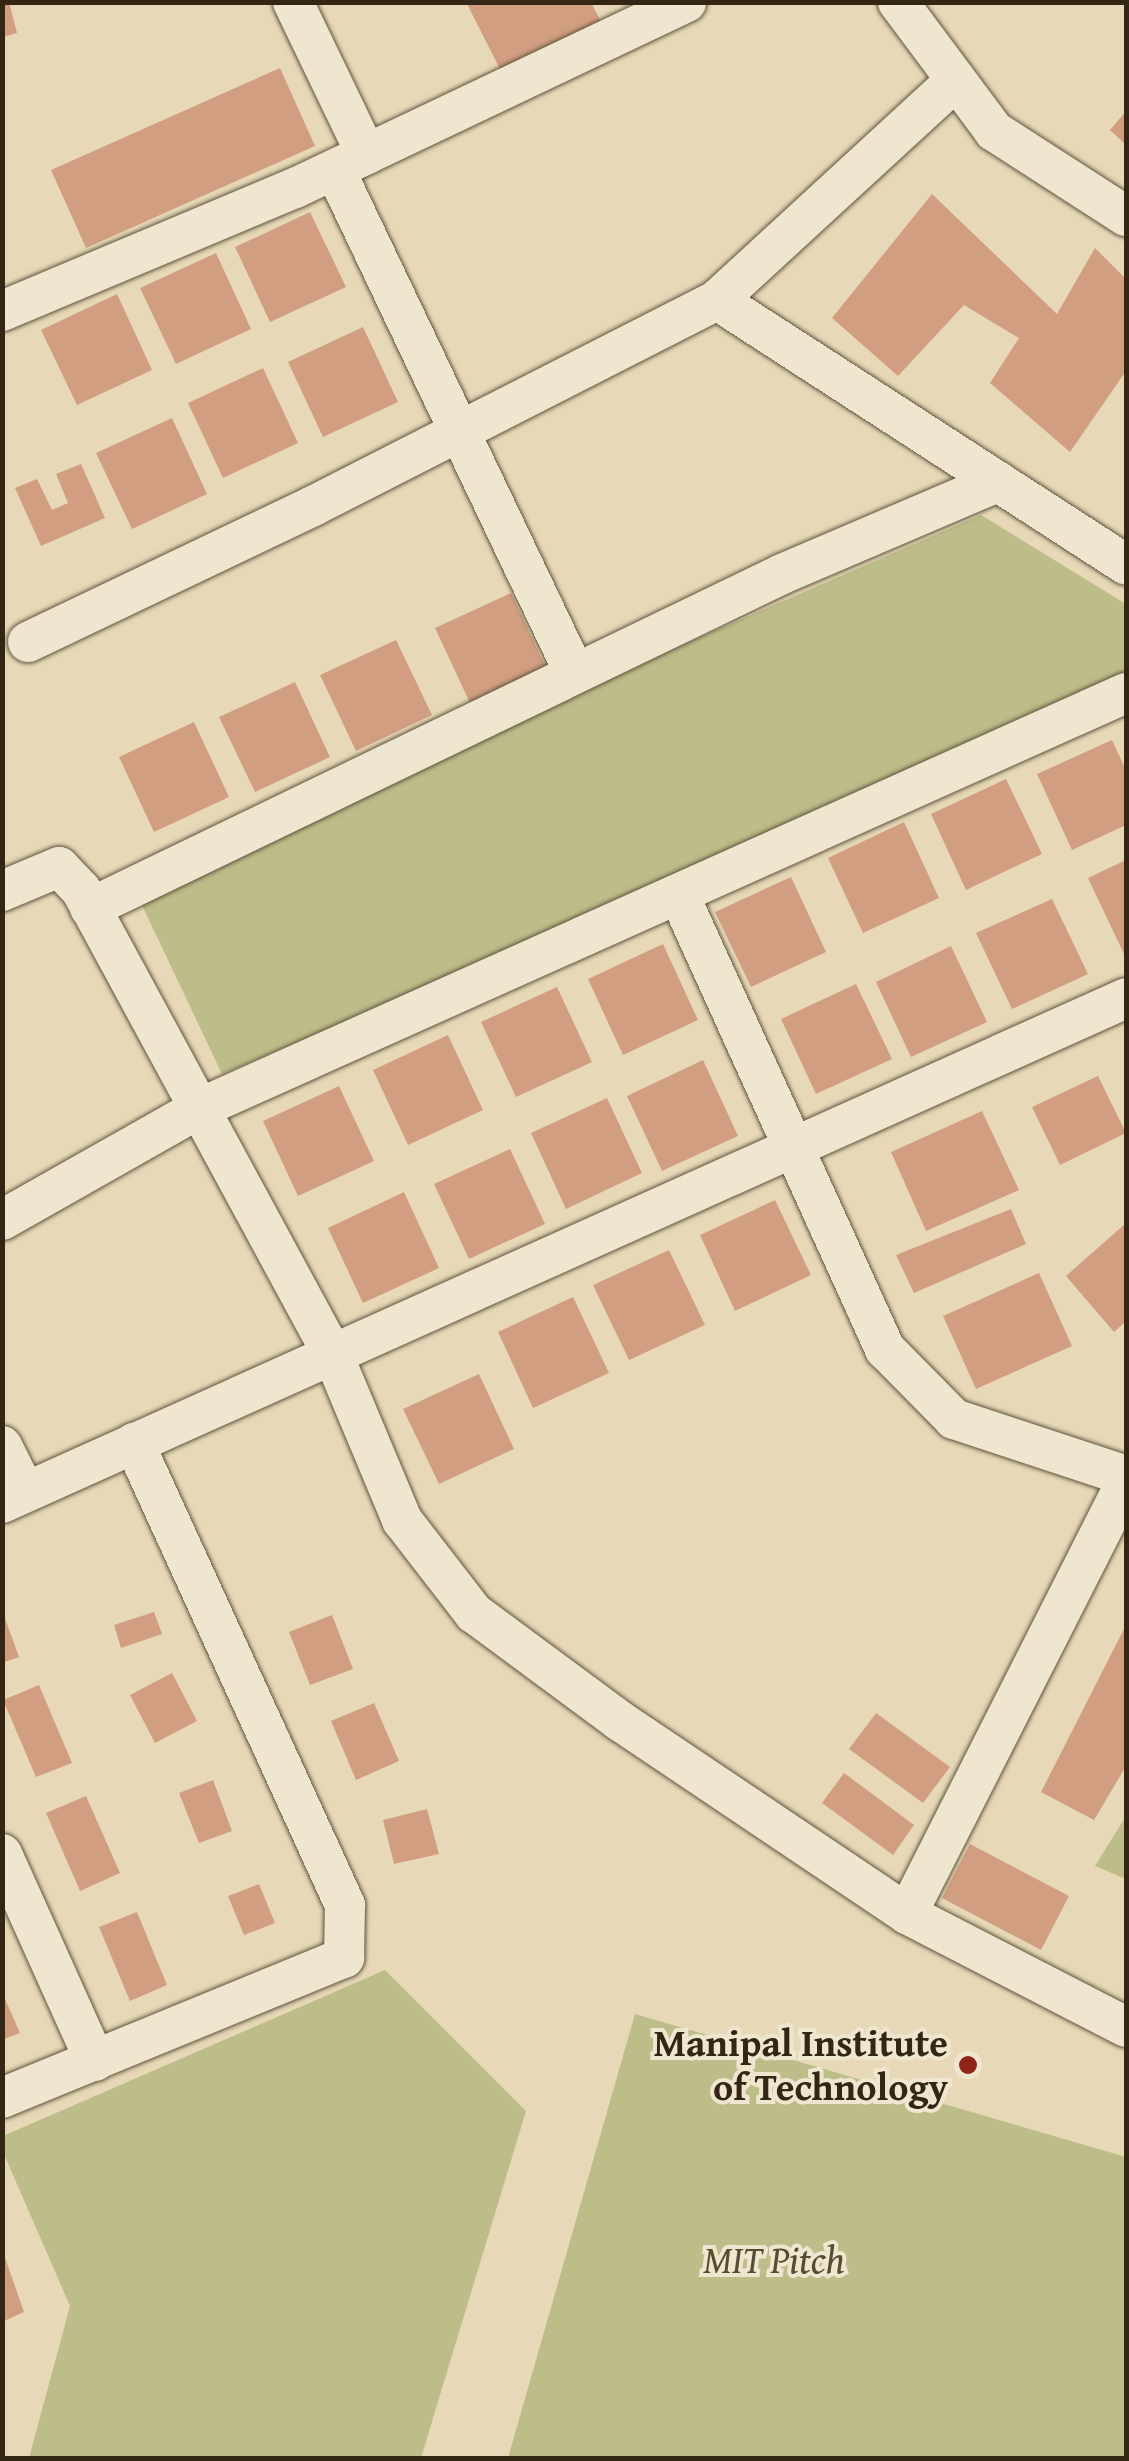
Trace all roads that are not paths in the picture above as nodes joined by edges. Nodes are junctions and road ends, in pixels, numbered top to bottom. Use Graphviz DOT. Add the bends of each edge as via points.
graph roads {
  1 [pos="293,2"];
  2 [pos="686,2"];
  3 [pos="898,2"];
  4 [pos="954,82"];
  5 [pos="350,162"];
  6 [pos="1126,216"];
  7 [pos="718,300"];
  8 [pos="2,312"];
  9 [pos="458,432"];
  10 [pos="998,482"];
  11 [pos="1126,565"];
  12 [pos="28,642"];
  13 [pos="574,672"];
  14 [pos="1126,693"];
  15 [pos="2,891"];
  16 [pos="679,895"];
  17 [pos="90,908"];
  18 [pos="1126,998"];
  19 [pos="198,1108"];
  20 [pos="792,1147"];
  21 [pos="2,1220"];
  22 [pos="333,1355"];
  23 [pos="134,1443"];
  24 [pos="2,1446"];
  25 [pos="1126,1479"];
  26 [pos="14,1498"];
  27 [pos="2,1854"];
  28 [pos="907,1914"];
  29 [pos="1126,2027"];
  30 [pos="95,2061"];
  31 [pos="2,2098"];
  1 -- 5 [label="street"];
  2 -- 5 [label="street"];
  3 -- 4 [label="street"];
  4 -- 6 [label="street" via="994,131"];
  4 -- 7 [label="street"];
  5 -- 8 [label="street"];
  5 -- 9 [label="street"];
  7 -- 9 [label="street"];
  7 -- 10 [label="street"];
  9 -- 12 [label="street"];
  9 -- 13 [label="street"];
  10 -- 11 [label="street"];
  10 -- 13 [label="street"];
  13 -- 17 [label="street"];
  14 -- 16 [label="street"];
  15 -- 17 [label="street" via="60,867"];
  16 -- 19 [label="street"];
  16 -- 20 [label="street"];
  17 -- 19 [label="street"];
  18 -- 20 [label="street"];
  19 -- 21 [label="street"];
  19 -- 22 [label="street"];
  20 -- 22 [label="street"];
  20 -- 25 [label="street" via="885,1349 954,1419"];
  22 -- 23 [label="street"];
  22 -- 28 [label="street" via="402,1520 474,1613 620,1722"];
  23 -- 26 [label="street"];
  23 -- 30 [label="street" via="345,1905 344,1958"];
  24 -- 26 [label="street"];
  25 -- 28 [label="street"];
  27 -- 30 [label="street"];
  28 -- 29 [label="street"];
  30 -- 31 [label="street"];
}
